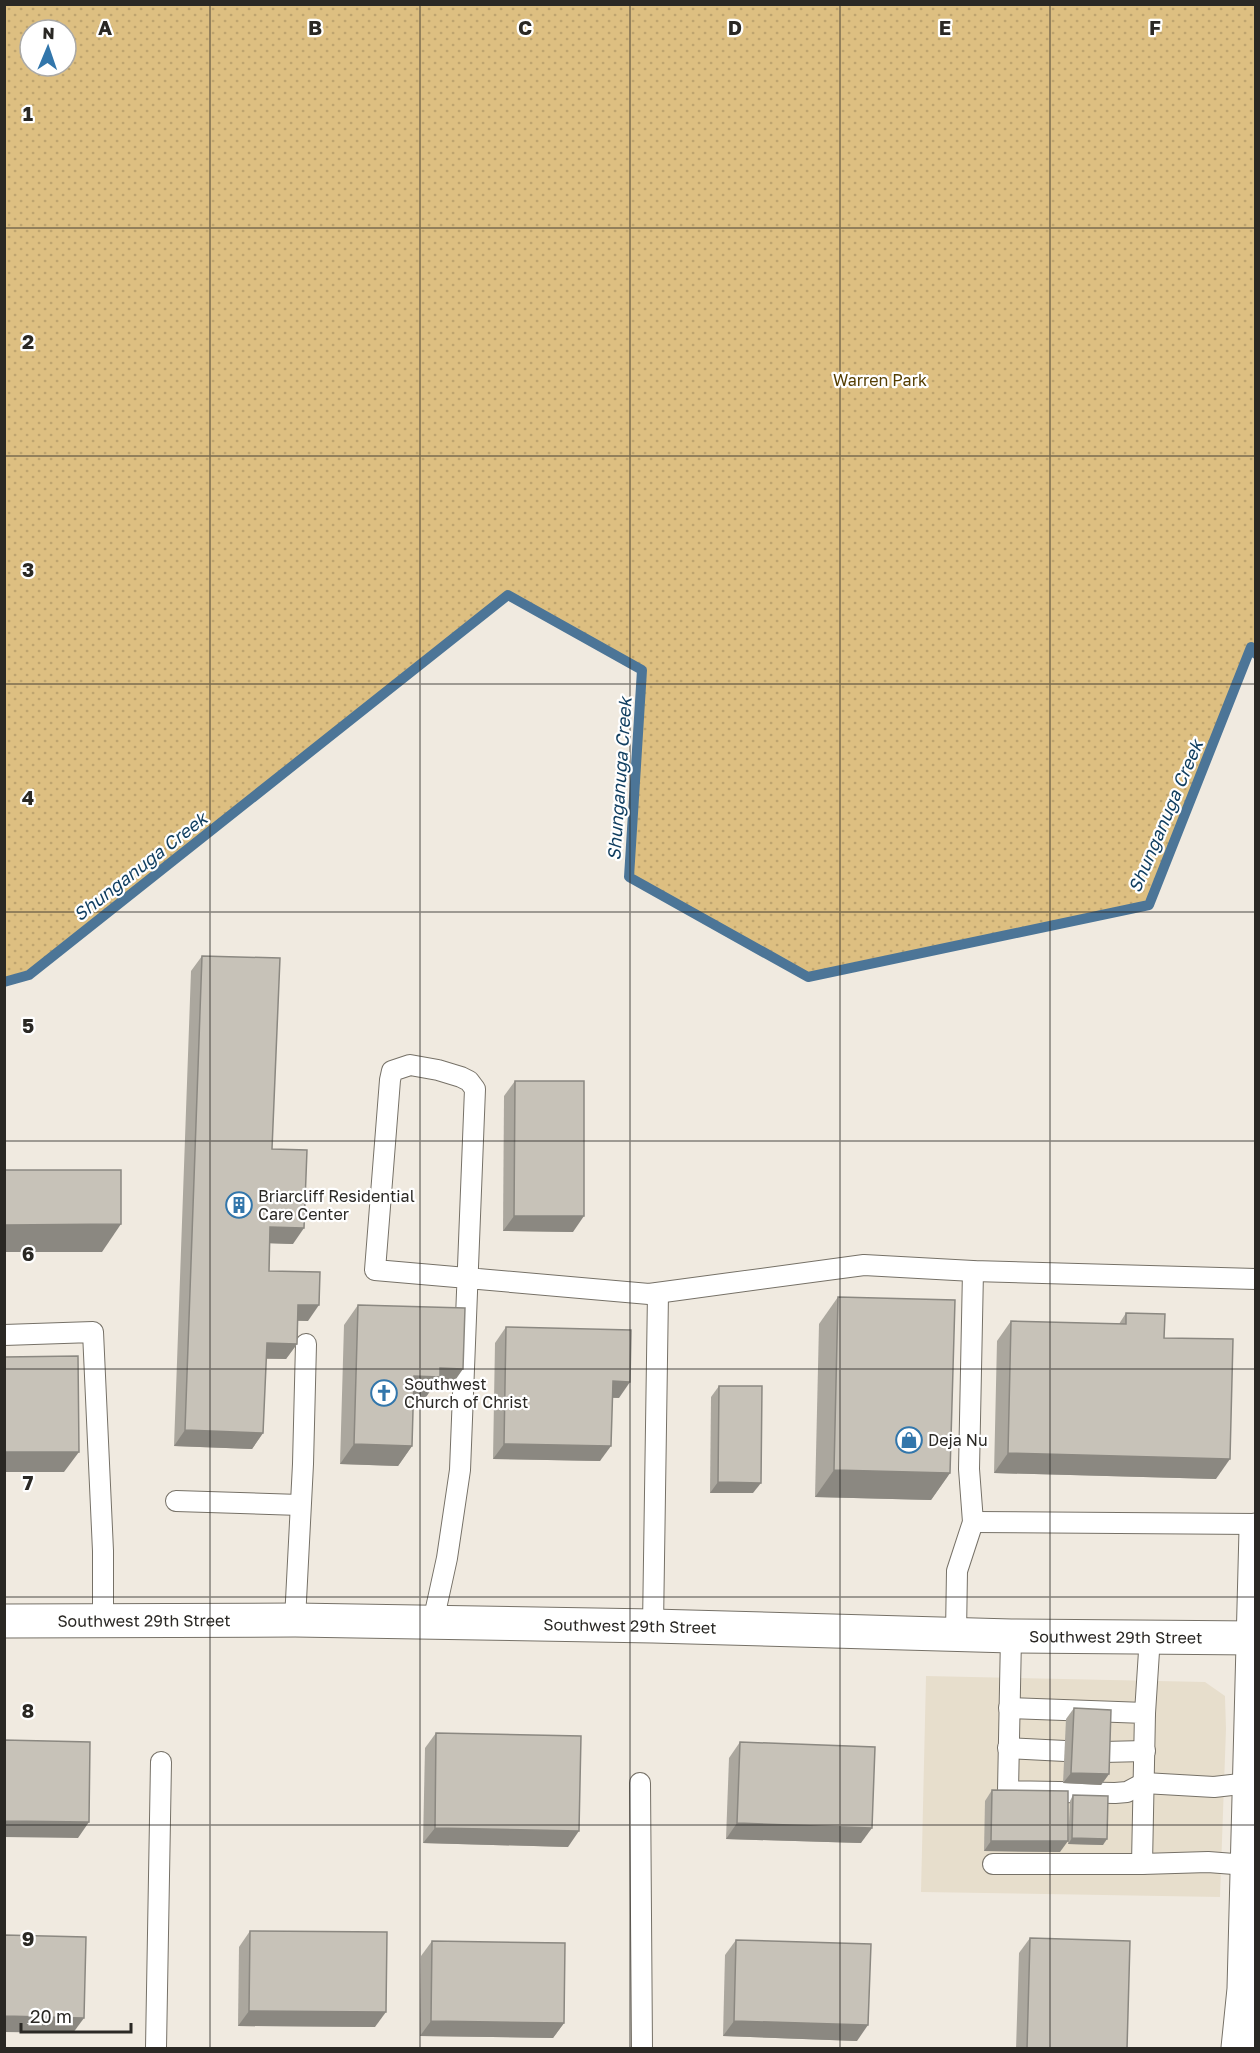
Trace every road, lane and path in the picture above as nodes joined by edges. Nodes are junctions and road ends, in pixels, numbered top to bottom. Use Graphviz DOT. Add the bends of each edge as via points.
graph roads {
  1 [pos="973,1271"];
  2 [pos="468,1278"];
  3 [pos="1256,1279"];
  4 [pos="658,1293"];
  5 [pos="4,1335"];
  6 [pos="306,1344"];
  7 [pos="176,1501"];
  8 [pos="300,1505"];
  9 [pos="973,1522"];
  10 [pos="1256,1524"];
  11 [pos="1256,1530"];
  12 [pos="103,1620"];
  13 [pos="295,1620"];
  14 [pos="4,1621"];
  15 [pos="433,1622"];
  16 [pos="653,1626"];
  17 [pos="956,1633"];
  18 [pos="1011,1636"];
  19 [pos="1150,1636"];
  20 [pos="1254,1638"];
  21 [pos="1009,1708"];
  22 [pos="1145,1713"];
  23 [pos="1008,1748"];
  24 [pos="1065,1751"];
  25 [pos="1145,1751"];
  26 [pos="1103,1752"];
  27 [pos="160,1762"];
  28 [pos="1249,1782"];
  29 [pos="640,1783"];
  30 [pos="1144,1783"];
  31 [pos="993,1864"];
  32 [pos="1142,1864"];
  33 [pos="1247,1865"];
  34 [pos="1250,1989"];
  35 [pos="156,2049"];
  36 [pos="642,2049"];
  37 [pos="1238,2049"];
  1 -- 3 [label="lane"];
  1 -- 4 [label="lane" via="864,1265"];
  1 -- 9 [label="lane" via="969,1469"];
  2 -- 2 [label="lane" via="375,1270 390,1080 392,1071 410,1065 461,1077 475,1089"];
  2 -- 4 [label="lane"];
  2 -- 15 [label="lane" via="460,1470"];
  4 -- 16 [label="lane"];
  5 -- 12 [label="lane" via="93,1332"];
  6 -- 8 [label="lane"];
  7 -- 8 [label="lane"];
  8 -- 13 [label="lane"];
  9 -- 10 [label="lane"];
  9 -- 17 [label="lane" via="957,1571"];
  11 -- 20 [label="main road"];
  12 -- 13 [label="main road, Southwest 29th Street"];
  12 -- 14 [label="main road, Southwest 29th Street"];
  13 -- 15 [label="main road, Southwest 29th Street"];
  15 -- 16 [label="main road, Southwest 29th Street"];
  16 -- 17 [label="main road, Southwest 29th Street"];
  17 -- 18 [label="main road, Southwest 29th Street"];
  18 -- 19 [label="main road, Southwest 29th Street"];
  18 -- 21 [label="lane"];
  19 -- 20 [label="main road, Southwest 29th Street"];
  19 -- 22 [label="lane"];
  20 -- 28 [label="main road"];
  21 -- 22 [label="lane"];
  21 -- 23 [label="lane"];
  22 -- 25 [label="lane"];
  23 -- 24 [label="lane"];
  23 -- 30 [label="lane" via="1008,1791 1116,1793"];
  25 -- 26 [label="lane"];
  25 -- 30 [label="lane"];
  27 -- 35 [label="lane"];
  28 -- 30 [label="lane" via="1214,1787"];
  28 -- 33 [label="main road"];
  29 -- 36 [label="lane"];
  30 -- 32 [label="lane"];
  31 -- 32 [label="lane"];
  32 -- 33 [label="lane"];
  33 -- 34 [label="main road"];
  34 -- 37 [label="main road"];
}
